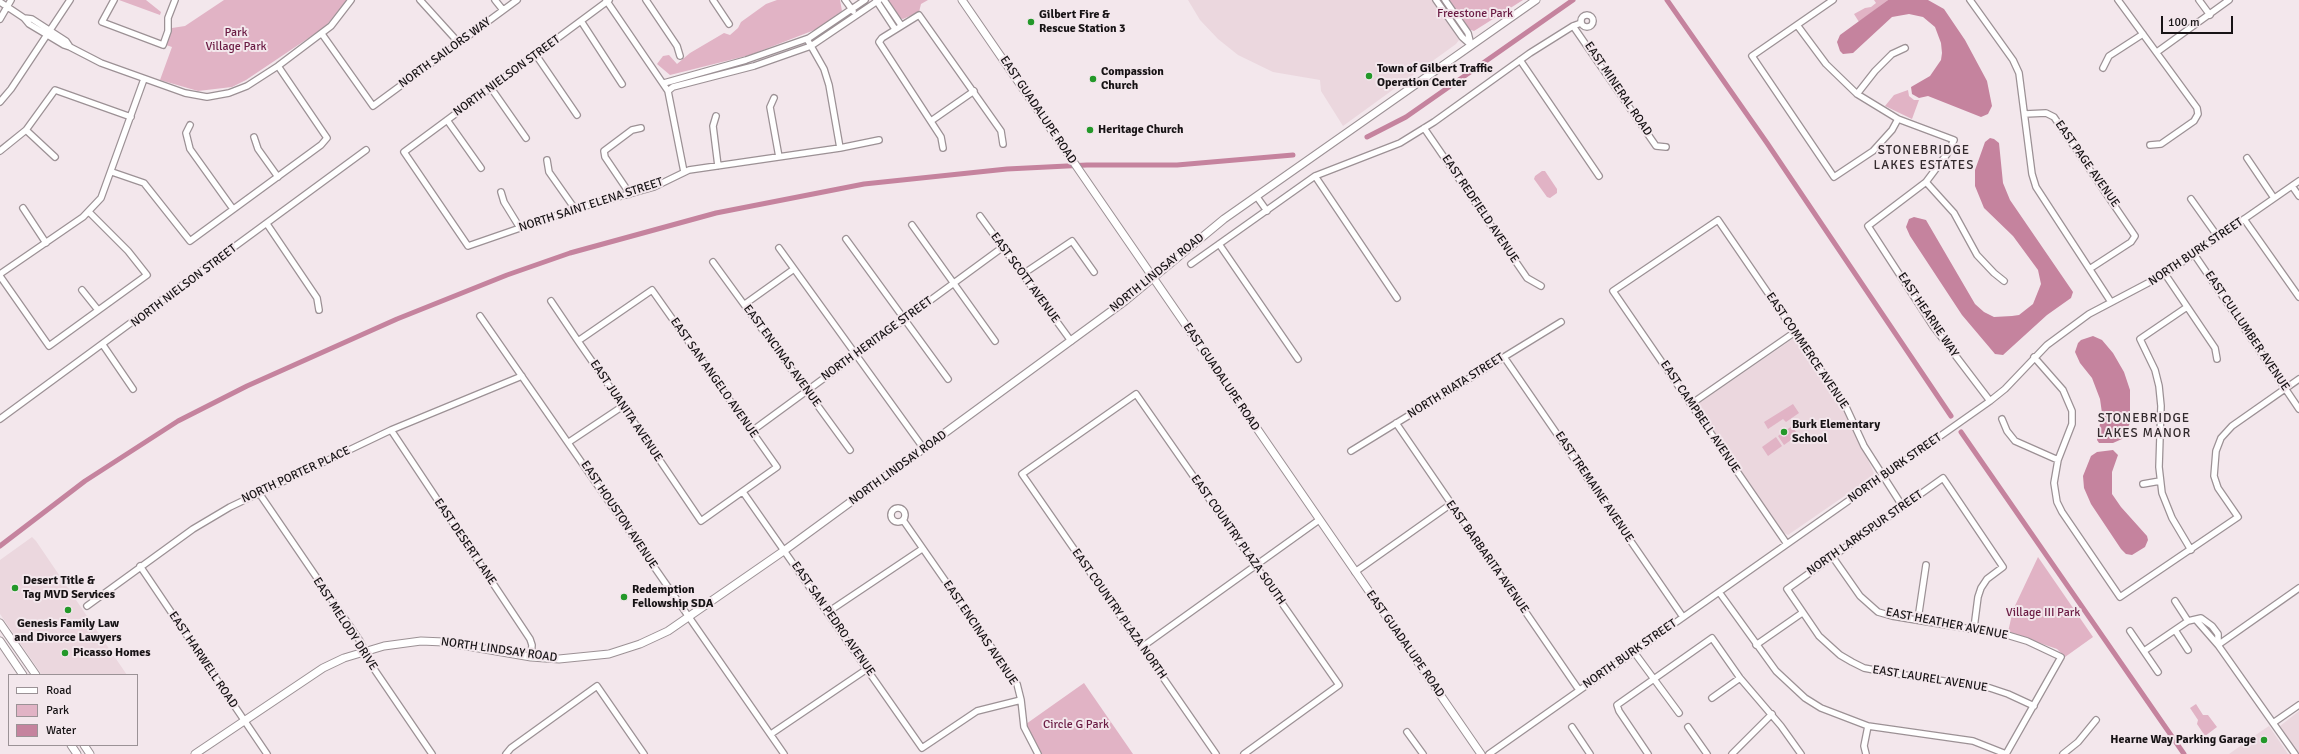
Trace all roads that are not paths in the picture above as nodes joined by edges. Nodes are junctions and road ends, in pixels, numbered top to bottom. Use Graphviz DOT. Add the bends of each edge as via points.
graph roads {
  1 [pos="11,0"];
  2 [pos="70,0"];
  3 [pos="114,0"];
  4 [pos="175,0"];
  5 [pos="351,0"];
  6 [pos="420,0"];
  7 [pos="495,0"];
  8 [pos="517,0"];
  9 [pos="646,0"];
  10 [pos="713,0"];
  11 [pos="845,0"];
  12 [pos="865,0"];
  13 [pos="884,0"];
  14 [pos="962,0"];
  15 [pos="1436,0"];
  16 [pos="1445,0"];
  17 [pos="1536,0"];
  18 [pos="1833,0"];
  19 [pos="1970,0"];
  20 [pos="2118,0"];
  21 [pos="2199,0"];
  22 [pos="2229,0"];
  23 [pos="607,1"];
  24 [pos="877,1"];
  25 [pos="0,2"];
  26 [pos="6,7"];
  27 [pos="852,9"];
  28 [pos="503,10"];
  29 [pos="2210,15"];
  30 [pos="856,16"];
  31 [pos="0,19"];
  32 [pos="581,21"];
  33 [pos="1581,23"];
  34 [pos="729,24"];
  35 [pos="901,25"];
  36 [pos="1797,25"];
  37 [pos="1573,26"];
  38 [pos="895,29"];
  39 [pos="48,33"];
  40 [pos="322,34"];
  41 [pos="2143,34"];
  42 [pos="807,38"];
  43 [pos="458,43"];
  44 [pos="1471,45"];
  45 [pos="811,46"];
  46 [pos="1905,48"];
  47 [pos="2157,52"];
  48 [pos="536,55"];
  49 [pos="680,56"];
  50 [pos="1520,60"];
  51 [pos="278,66"];
  52 [pos="2103,68"];
  53 [pos="144,79"];
  54 [pos="664,83"];
  55 [pos="622,84"];
  56 [pos="491,88"];
  57 [pos="668,91"];
  58 [pos="974,91"];
  59 [pos="1857,94"];
  60 [pos="774,98"];
  61 [pos="0,102"];
  62 [pos="2025,114"];
  63 [pos="577,115"];
  64 [pos="716,116"];
  65 [pos="131,117"];
  66 [pos="1898,119"];
  67 [pos="446,120"];
  68 [pos="931,121"];
  69 [pos="190,125"];
  70 [pos="641,128"];
  71 [pos="1424,128"];
  72 [pos="26,130"];
  73 [pos="254,137"];
  74 [pos="526,138"];
  75 [pos="879,140"];
  76 [pos="1003,144"];
  77 [pos="2150,145"];
  78 [pos="1666,147"];
  79 [pos="840,148"];
  80 [pos="943,148"];
  81 [pos="366,150"];
  82 [pos="0,151"];
  83 [pos="55,157"];
  84 [pos="779,157"];
  85 [pos="2247,158"];
  86 [pos="546,160"];
  87 [pos="718,166"];
  88 [pos="481,168"];
  89 [pos="112,172"];
  90 [pos="684,172"];
  91 [pos="1315,176"];
  92 [pos="1599,176"];
  93 [pos="278,177"];
  94 [pos="2299,181"];
  95 [pos="1926,182"];
  96 [pos="2292,186"];
  97 [pos="501,192"];
  98 [pos="630,194"];
  99 [pos="2299,196"];
  100 [pos="1258,197"];
  101 [pos="2274,198"];
  102 [pos="2191,199"];
  103 [pos="23,208"];
  104 [pos="233,209"];
  105 [pos="575,209"];
  106 [pos="1267,210"];
  107 [pos="89,212"];
  108 [pos="980,216"];
  109 [pos="2244,219"];
  110 [pos="1718,220"];
  111 [pos="267,224"];
  112 [pos="912,225"];
  113 [pos="520,228"];
  114 [pos="2218,237"];
  115 [pos="846,238"];
  116 [pos="46,243"];
  117 [pos="1219,244"];
  118 [pos="468,246"];
  119 [pos="1003,247"];
  120 [pos="779,248"];
  121 [pos="2194,254"];
  122 [pos="713,262"];
  123 [pos="1191,264"];
  124 [pos="2091,268"];
  125 [pos="794,269"];
  126 [pos="1094,272"];
  127 [pos="1023,274"];
  128 [pos="2165,274"];
  129 [pos="0,275"];
  130 [pos="1153,278"];
  131 [pos="2004,281"];
  132 [pos="954,283"];
  133 [pos="1540,286"];
  134 [pos="82,290"];
  135 [pos="1397,298"];
  136 [pos="2299,298"];
  137 [pos="551,301"];
  138 [pos="2111,302"];
  139 [pos="745,304"];
  140 [pos="2187,307"];
  141 [pos="98,310"];
  142 [pos="319,310"];
  143 [pos="480,316"];
  144 [pos="905,319"];
  145 [pos="1561,322"];
  146 [pos="1795,332"];
  147 [pos="578,341"];
  148 [pos="995,341"];
  149 [pos="1071,341"];
  150 [pos="103,345"];
  151 [pos="856,355"];
  152 [pos="1504,357"];
  153 [pos="2034,357"];
  154 [pos="1298,359"];
  155 [pos="2217,359"];
  156 [pos="522,376"];
  157 [pos="948,378"];
  158 [pos="2299,379"];
  159 [pos="2286,388"];
  160 [pos="133,389"];
  161 [pos="807,390"];
  162 [pos="1990,401"];
  163 [pos="1691,404"];
  164 [pos="623,406"];
  165 [pos="2299,408"];
  166 [pos="2002,419"];
  167 [pos="0,420"];
  168 [pos="1396,423"];
  169 [pos="391,430"];
  170 [pos="752,431"];
  171 [pos="569,442"];
  172 [pos="924,449"];
  173 [pos="850,450"];
  174 [pos="1351,451"];
  175 [pos="2058,460"];
  176 [pos="1022,474"];
  177 [pos="1882,477"];
  178 [pos="2160,481"];
  179 [pos="2143,484"];
  180 [pos="743,492"];
  181 [pos="259,493"];
  182 [pos="1451,504"];
  183 [pos="1903,507"];
  184 [pos="903,520"];
  185 [pos="1319,520"];
  186 [pos="1787,544"];
  187 [pos="922,549"];
  188 [pos="785,550"];
  189 [pos="2191,550"];
  190 [pos="1832,556"];
  191 [pos="1255,565"];
  192 [pos="1926,565"];
  193 [pos="140,566"];
  194 [pos="1355,572"];
  195 [pos="1787,589"];
  196 [pos="2297,589"];
  197 [pos="1719,592"];
  198 [pos="2299,597"];
  199 [pos="2175,601"];
  200 [pos="87,606"];
  201 [pos="828,612"];
  202 [pos="1802,613"];
  203 [pos="1683,617"];
  204 [pos="690,618"];
  205 [pos="1918,619"];
  206 [pos="2188,621"];
  207 [pos="0,623"];
  208 [pos="1974,628"];
  209 [pos="2175,630"];
  210 [pos="2130,631"];
  211 [pos="0,641"];
  212 [pos="1756,645"];
  213 [pos="2218,645"];
  214 [pos="1142,647"];
  215 [pos="2188,650"];
  216 [pos="365,651"];
  217 [pos="2144,651"];
  218 [pos="1634,652"];
  219 [pos="531,657"];
  220 [pos="867,669"];
  221 [pos="2158,672"];
  222 [pos="22,674"];
  223 [pos="35,674"];
  224 [pos="1740,678"];
  225 [pos="1653,680"];
  226 [pos="1579,690"];
  227 [pos="1712,698"];
  228 [pos="1021,700"];
  229 [pos="2299,705"];
  230 [pos="2034,706"];
  231 [pos="1679,713"];
  232 [pos="1772,714"];
  233 [pos="2096,720"];
  234 [pos="245,721"];
  235 [pos="2273,723"];
  236 [pos="1868,726"];
  237 [pos="1572,727"];
  238 [pos="1688,727"];
  239 [pos="1407,732"];
  240 [pos="771,734"];
  241 [pos="1738,752"];
  242 [pos="195,754"];
  243 [pos="267,754"];
  244 [pos="432,754"];
  245 [pos="506,754"];
  246 [pos="644,754"];
  247 [pos="784,754"];
  248 [pos="1038,754"];
  249 [pos="1216,754"];
  250 [pos="1244,754"];
  251 [pos="1423,754"];
  252 [pos="1481,754"];
  253 [pos="1489,754"];
  254 [pos="1590,754"];
  255 [pos="1648,754"];
  256 [pos="1707,754"];
  257 [pos="1732,754"];
  258 [pos="1801,754"];
  259 [pos="1866,754"];
  260 [pos="2006,754"];
  261 [pos="2063,754"];
  262 [pos="2294,754"];
  1 -- 26 [label="street"];
  2 -- 39 [label="street"];
  3 -- 4 [label="street" via="102,22 163,45 168,31 168,18"];
  5 -- 40 [label="street" via="337,20"];
  6 -- 43 [label="street"];
  7 -- 28 [label="street"];
  8 -- 28 [label="street, NORTH SAILORS WAY"];
  9 -- 49 [label="street" via="677,46"];
  10 -- 34 [label="street"];
  11 -- 27 [label="street"];
  12 -- 27 [label="street"];
  13 -- 35 [label="street"];
  14 -- 130 [label="main road, EAST GUADALUPE ROAD"];
  15 -- 44 [label="street" via="1462,37"];
  16 -- 44 [label="street" via="1468,33"];
  17 -- 44 [label="main road, NORTH LINDSAY ROAD"];
  18 -- 36 [label="street"];
  19 -- 62 [label="street" via="2013,60 2019,73"];
  20 -- 41 [label="street"];
  21 -- 29 [label="street"];
  22 -- 29 [label="street"];
  23 -- 32 [label="street, NORTH NIELSON STREET"];
  23 -- 54 [label="street"];
  24 -- 30 [label="street"];
  24 -- 38 [label="street"];
  25 -- 26 [label="street"];
  26 -- 31 [label="street"];
  26 -- 39 [label="street" via="24,18 32,19"];
  27 -- 30 [label="street"];
  27 -- 42 [label="street"];
  28 -- 43 [label="street, NORTH SAILORS WAY"];
  29 -- 47 [label="street"];
  30 -- 45 [label="street"];
  32 -- 48 [label="street, NORTH NIELSON STREET"];
  32 -- 55 [label="street"];
  33 -- 37 [label="street"];
  35 -- 38 [label="street"];
  35 -- 58 [label="street" via="920,15"];
  36 -- 59 [label="street" via="1826,64"];
  36 -- 66 [label="street" via="1752,56 1834,177 1873,151 1892,130"];
  37 -- 50 [label="street"];
  37 -- 78 [label="street, EAST MINERAL ROAD" via="1656,146"];
  38 -- 68 [label="street" via="879,42"];
  39 -- 53 [label="street" via="66,41 95,61"];
  39 -- 61 [label="street"];
  40 -- 43 [label="street, NORTH SAILORS WAY" via="373,106"];
  40 -- 51 [label="street"];
  41 -- 47 [label="street"];
  41 -- 52 [label="street" via="2110,56"];
  42 -- 45 [label="street"];
  42 -- 54 [label="street" via="750,59"];
  44 -- 100 [label="main road, NORTH LINDSAY ROAD"];
  45 -- 57 [label="street" via="754,66 673,87"];
  45 -- 79 [label="street" via="824,69 829,85"];
  46 -- 59 [label="street" via="1892,54"];
  47 -- 77 [label="street" via="2197,108 2198,114 2194,121 2160,144"];
  48 -- 56 [label="street, NORTH NIELSON STREET"];
  48 -- 63 [label="street"];
  50 -- 71 [label="street"];
  50 -- 92 [label="street"];
  51 -- 53 [label="street" via="229,94 207,97 185,94"];
  51 -- 93 [label="street" via="327,138"];
  53 -- 65 [label="street"];
  54 -- 57 [label="street"];
  56 -- 67 [label="street, NORTH NIELSON STREET"];
  56 -- 74 [label="street"];
  57 -- 90 [label="street"];
  58 -- 68 [label="street"];
  58 -- 76 [label="street" via="1001,131"];
  59 -- 66 [label="street"];
  60 -- 84 [label="street" via="770,107"];
  62 -- 124 [label="street" via="2036,188"];
  62 -- 124 [label="street, EAST PAGE AVENUE" via="2046,113 2054,117 2136,236"];
  64 -- 87 [label="street" via="713,126"];
  65 -- 72 [label="street" via="55,90"];
  65 -- 89 [label="street"];
  66 -- 95 [label="street" via="1954,140"];
  67 -- 88 [label="street"];
  67 -- 118 [label="street, NORTH NIELSON STREET" via="404,152"];
  68 -- 80 [label="street" via="941,136"];
  69 -- 104 [label="street" via="186,133 190,149"];
  70 -- 98 [label="street" via="632,130 604,152"];
  71 -- 91 [label="street" via="1384,150"];
  71 -- 133 [label="street, EAST REDFIELD AVENUE" via="1527,278"];
  72 -- 82 [label="street"];
  72 -- 83 [label="street"];
  73 -- 93 [label="street" via="258,149"];
  75 -- 79 [label="street, NORTH SAINT ELENA STREET"];
  79 -- 84 [label="street, NORTH SAINT ELENA STREET"];
  81 -- 111 [label="street, NORTH NIELSON STREET"];
  84 -- 87 [label="street, NORTH SAINT ELENA STREET"];
  85 -- 101 [label="street"];
  86 -- 105 [label="street" via="549,172"];
  87 -- 90 [label="street, NORTH SAINT ELENA STREET"];
  89 -- 104 [label="street" via="144,183 190,241"];
  89 -- 107 [label="street" via="101,198"];
  90 -- 98 [label="street, NORTH SAINT ELENA STREET" via="654,187"];
  91 -- 106 [label="street"];
  91 -- 135 [label="street"];
  93 -- 104 [label="street"];
  94 -- 96 [label="street, NORTH BURK STREET"];
  95 -- 131 [label="street" via="1954,213 1977,255"];
  95 -- 162 [label="street, EAST HEARNE WAY" via="1868,226 1933,326"];
  96 -- 99 [label="street"];
  96 -- 101 [label="street, NORTH BURK STREET"];
  97 -- 113 [label="street" via="504,202"];
  98 -- 105 [label="street, NORTH SAINT ELENA STREET"];
  100 -- 106 [label="street"];
  100 -- 130 [label="main road, NORTH LINDSAY ROAD" via="1197,240"];
  101 -- 109 [label="street, NORTH BURK STREET"];
  102 -- 114 [label="street"];
  103 -- 116 [label="street"];
  105 -- 113 [label="street, NORTH SAINT ELENA STREET"];
  106 -- 117 [label="street"];
  107 -- 116 [label="street"];
  107 -- 141 [label="street" via="128,251 147,275"];
  108 -- 119 [label="street, EAST SCOTT AVENUE"];
  109 -- 114 [label="street, NORTH BURK STREET"];
  109 -- 136 [label="street"];
  110 -- 146 [label="street, EAST COMMERCE AVENUE"];
  110 -- 163 [label="street, EAST CAMPBELL AVENUE" via="1613,291"];
  111 -- 142 [label="street" via="317,298"];
  111 -- 150 [label="street, NORTH NIELSON STREET"];
  112 -- 132 [label="street"];
  113 -- 118 [label="street, NORTH SAINT ELENA STREET"];
  114 -- 121 [label="street, NORTH BURK STREET"];
  115 -- 144 [label="street"];
  116 -- 129 [label="street"];
  117 -- 123 [label="street"];
  117 -- 154 [label="street"];
  119 -- 127 [label="street, EAST SCOTT AVENUE"];
  119 -- 132 [label="street, NORTH HERITAGE STREET"];
  120 -- 125 [label="street"];
  121 -- 128 [label="street, NORTH BURK STREET"];
  121 -- 159 [label="street, EAST CULLUMBER AVENUE"];
  122 -- 139 [label="street, EAST ENCINAS AVENUE"];
  124 -- 138 [label="street"];
  125 -- 139 [label="street"];
  125 -- 151 [label="street"];
  126 -- 127 [label="street" via="1072,241"];
  127 -- 149 [label="street, EAST SCOTT AVENUE"];
  128 -- 138 [label="street, NORTH BURK STREET"];
  128 -- 140 [label="street"];
  129 -- 141 [label="street" via="49,346"];
  130 -- 149 [label="main road, NORTH LINDSAY ROAD"];
  130 -- 185 [label="main road, EAST GUADALUPE ROAD"];
  132 -- 144 [label="street, NORTH HERITAGE STREET"];
  132 -- 148 [label="street"];
  134 -- 141 [label="street"];
  137 -- 147 [label="street, EAST JUANITA AVENUE"];
  138 -- 153 [label="street, NORTH BURK STREET" via="2089,314"];
  139 -- 161 [label="street, EAST ENCINAS AVENUE"];
  140 -- 155 [label="street" via="2215,348"];
  140 -- 178 [label="street" via="2140,339 2155,370 2159,386"];
  143 -- 156 [label="street, EAST HOUSTON AVENUE"];
  144 -- 151 [label="street, NORTH HERITAGE STREET"];
  144 -- 157 [label="street"];
  145 -- 152 [label="street, NORTH RIATA STREET"];
  146 -- 163 [label="street"];
  146 -- 177 [label="street, EAST COMMERCE AVENUE" via="1846,406 1864,446"];
  147 -- 164 [label="street, EAST JUANITA AVENUE"];
  147 -- 170 [label="street, EAST SAN ANGELO AVENUE" via="652,290"];
  149 -- 172 [label="main road, NORTH LINDSAY ROAD"];
  150 -- 160 [label="street"];
  150 -- 167 [label="street, NORTH NIELSON STREET"];
  151 -- 161 [label="street, NORTH HERITAGE STREET"];
  151 -- 172 [label="street"];
  152 -- 168 [label="street, NORTH RIATA STREET"];
  152 -- 203 [label="street, EAST TREMAINE AVENUE"];
  153 -- 162 [label="street, NORTH BURK STREET" via="2005,389"];
  153 -- 175 [label="street" via="2063,390 2072,412 2072,424"];
  156 -- 169 [label="street, NORTH PORTER PLACE"];
  156 -- 171 [label="street, EAST HOUSTON AVENUE"];
  158 -- 159 [label="street"];
  159 -- 165 [label="street, EAST CULLUMBER AVENUE"];
  159 -- 189 [label="street" via="2232,426 2221,438 2216,451 2214,476 2218,488 2238,517"];
  161 -- 170 [label="street, NORTH HERITAGE STREET"];
  161 -- 173 [label="street, EAST ENCINAS AVENUE"];
  162 -- 177 [label="street, NORTH BURK STREET"];
  163 -- 186 [label="street, EAST CAMPBELL AVENUE"];
  164 -- 171 [label="street"];
  164 -- 180 [label="street, EAST JUANITA AVENUE" via="701,521"];
  166 -- 175 [label="street" via="2015,441"];
  168 -- 174 [label="street, NORTH RIATA STREET"];
  168 -- 182 [label="street, EAST BARBARITA AVENUE"];
  169 -- 181 [label="street, NORTH PORTER PLACE"];
  169 -- 219 [label="street, EAST DESERT LANE" via="530,639"];
  170 -- 180 [label="street, EAST SAN ANGELO AVENUE" via="777,467"];
  171 -- 204 [label="street, EAST HOUSTON AVENUE"];
  172 -- 188 [label="main road, NORTH LINDSAY ROAD"];
  175 -- 189 [label="street" via="2055,492 2062,512 2120,597"];
  176 -- 191 [label="street, EAST COUNTRY PLAZA SOUTH" via="1136,394"];
  176 -- 214 [label="street, EAST COUNTRY PLAZA NORTH"];
  177 -- 183 [label="street, EAST COMMERCE AVENUE"];
  177 -- 186 [label="street, NORTH BURK STREET"];
  178 -- 179 [label="street"];
  178 -- 189 [label="street" via="2172,518"];
  180 -- 188 [label="street, EAST SAN PEDRO AVENUE"];
  181 -- 193 [label="street, NORTH PORTER PLACE" via="193,529"];
  181 -- 216 [label="street, EAST MELODY DRIVE"];
  182 -- 194 [label="street"];
  182 -- 226 [label="street, EAST BARBARITA AVENUE"];
  183 -- 190 [label="street, NORTH LARKSPUR STREET"];
  183 -- 208 [label="street, NORTH LARKSPUR STREET" via="1943,478 2003,567 1987,579 1981,588"];
  184 -- 187 [label="street, EAST ENCINAS AVENUE"];
  185 -- 191 [label="street"];
  185 -- 194 [label="main road, EAST GUADALUPE ROAD"];
  186 -- 197 [label="street, NORTH BURK STREET"];
  187 -- 201 [label="street"];
  187 -- 228 [label="street, EAST ENCINAS AVENUE" via="1017,684"];
  188 -- 201 [label="street, EAST SAN PEDRO AVENUE"];
  188 -- 204 [label="main road, NORTH LINDSAY ROAD"];
  190 -- 195 [label="street, NORTH LARKSPUR STREET"];
  190 -- 205 [label="street, EAST HEATHER AVENUE" via="1867,604 1878,612"];
  191 -- 214 [label="street"];
  191 -- 250 [label="street, EAST COUNTRY PLAZA SOUTH" via="1339,685"];
  192 -- 205 [label="street"];
  193 -- 200 [label="street, NORTH PORTER PLACE"];
  193 -- 234 [label="street, EAST HARWELL ROAD"];
  194 -- 252 [label="main road, EAST GUADALUPE ROAD"];
  195 -- 202 [label="street, EAST LAUREL AVENUE"];
  196 -- 198 [label="street"];
  196 -- 213 [label="street"];
  197 -- 203 [label="street, NORTH BURK STREET"];
  197 -- 212 [label="street"];
  199 -- 206 [label="street"];
  201 -- 220 [label="street, EAST SAN PEDRO AVENUE"];
  202 -- 212 [label="street"];
  202 -- 230 [label="street, EAST LAUREL AVENUE" via="1828,646 1864,668 1990,688"];
  203 -- 218 [label="street, NORTH BURK STREET"];
  204 -- 219 [label="main road, NORTH LINDSAY ROAD" via="657,637 609,654 559,659"];
  204 -- 240 [label="street, EAST HOUSTON AVENUE"];
  205 -- 208 [label="street, EAST HEATHER AVENUE"];
  206 -- 209 [label="street"];
  206 -- 213 [label="street" via="2197,621"];
  207 -- 223 [label="main road"];
  208 -- 230 [label="street, EAST HEATHER AVENUE" via="2016,638 2061,657"];
  209 -- 215 [label="street"];
  209 -- 217 [label="street"];
  210 -- 217 [label="street"];
  211 -- 222 [label="main road"];
  212 -- 236 [label="street" via="1788,684 1805,698 1844,718"];
  213 -- 235 [label="street"];
  214 -- 249 [label="street, EAST COUNTRY PLAZA NORTH"];
  216 -- 219 [label="main road, NORTH LINDSAY ROAD" via="402,643 444,642"];
  216 -- 234 [label="main road, NORTH LINDSAY ROAD" via="323,668"];
  216 -- 244 [label="street, EAST MELODY DRIVE" via="372,666"];
  217 -- 221 [label="street"];
  218 -- 225 [label="street"];
  218 -- 226 [label="street, NORTH BURK STREET"];
  220 -- 228 [label="street, EAST SAN PEDRO AVENUE" via="922,748 977,711"];
  220 -- 240 [label="street"];
  224 -- 225 [label="street" via="1712,638"];
  224 -- 227 [label="street"];
  224 -- 232 [label="street"];
  225 -- 231 [label="street" via="1658,683"];
  225 -- 255 [label="street" via="1617,706"];
  226 -- 253 [label="street, NORTH BURK STREET"];
  228 -- 248 [label="street, EAST ENCINAS AVENUE" via="1024,727"];
  229 -- 235 [label="street"];
  230 -- 260 [label="street"];
  232 -- 241 [label="street"];
  232 -- 258 [label="street"];
  233 -- 261 [label="street" via="2078,742"];
  234 -- 242 [label="main road, NORTH LINDSAY ROAD"];
  234 -- 243 [label="street, EAST HARWELL ROAD"];
  235 -- 262 [label="street"];
  236 -- 259 [label="street" via="1864,746"];
  236 -- 260 [label="street" via="1972,741"];
  237 -- 254 [label="street"];
  238 -- 256 [label="street"];
  239 -- 251 [label="street"];
  240 -- 247 [label="street, EAST HOUSTON AVENUE"];
  241 -- 257 [label="street"];
  245 -- 246 [label="street" via="597,686"];
}
